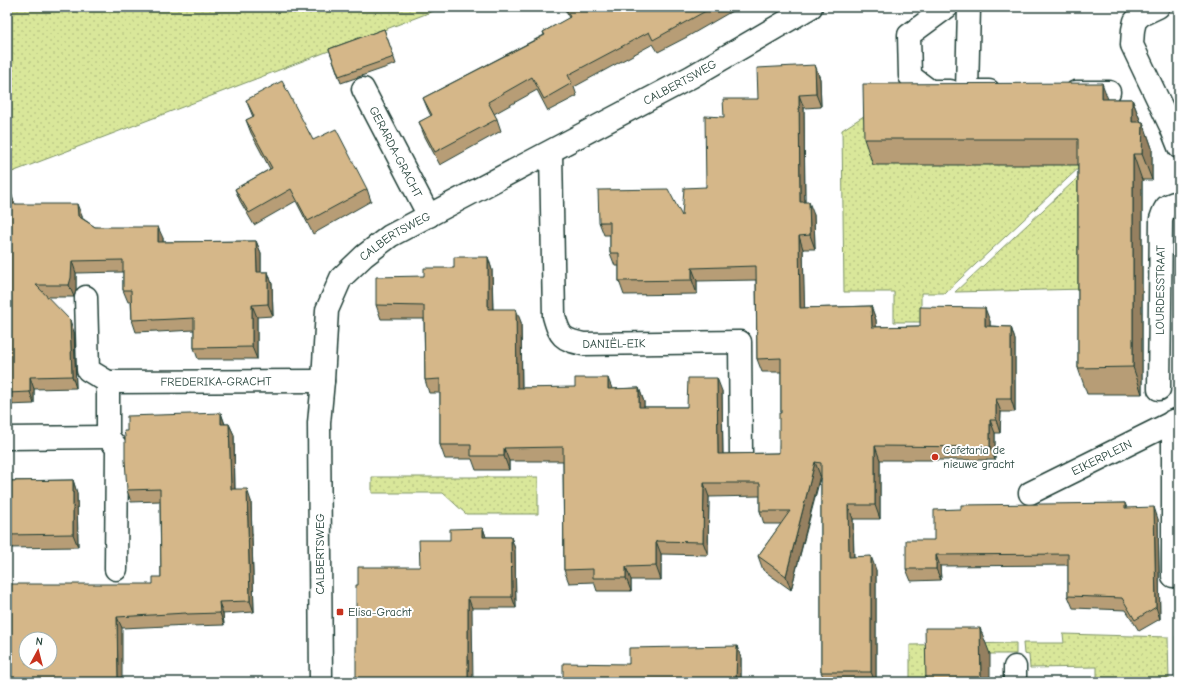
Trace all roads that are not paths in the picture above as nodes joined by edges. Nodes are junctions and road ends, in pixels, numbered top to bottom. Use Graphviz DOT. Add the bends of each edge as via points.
graph roads {
  1 [pos="811,7"];
  2 [pos="947,7"];
  3 [pos="969,7"];
  4 [pos="1158,7"];
  5 [pos="363,88"];
  6 [pos="967,91"];
  7 [pos="1012,92"];
  8 [pos="1056,92"];
  9 [pos="1109,92"];
  10 [pos="1179,147"];
  11 [pos="551,152"];
  12 [pos="1179,202"];
  13 [pos="429,216"];
  14 [pos="86,297"];
  15 [pos="323,381"];
  16 [pos="108,382"];
  17 [pos="1159,389"];
  18 [pos="1176,420"];
  19 [pos="108,437"];
  20 [pos="7,438"];
  21 [pos="741,455"];
  22 [pos="1030,493"];
  23 [pos="116,569"];
  24 [pos="1173,576"];
  25 [pos="320,682"];
  1 -- 11 [label="street, CALBERTSWEG" via="691,77"];
  2 -- 6 [label="street" via="909,35 910,76 930,90"];
  3 -- 6 [label="street"];
  4 -- 10 [label="street" via="1141,15 1135,21 1132,45"];
  5 -- 13 [label="street, GERARDA-GRACHT"];
  6 -- 7 [label="street"];
  8 -- 9 [label="street"];
  11 -- 13 [label="street, CALBERTSWEG"];
  11 -- 21 [label="street, DANIËL-EIK" via="554,316 558,331 568,340 583,344 740,342"];
  12 -- 17 [label="street, LOURDESSTRAAT" via="1164,208 1161,219"];
  13 -- 15 [label="street, CALBERTSWEG" via="390,236 341,278 327,310"];
  14 -- 16 [label="street" via="88,370"];
  15 -- 16 [label="street, FREDERIKA-GRACHT"];
  15 -- 25 [label="street, CALBERTSWEG" via="319,423"];
  16 -- 19 [label="street"];
  18 -- 22 [label="street, EIKERPLEIN"];
  18 -- 24 [label="street, EIKERPLEIN"];
  19 -- 20 [label="street"];
  19 -- 23 [label="street" via="117,448"];
}
